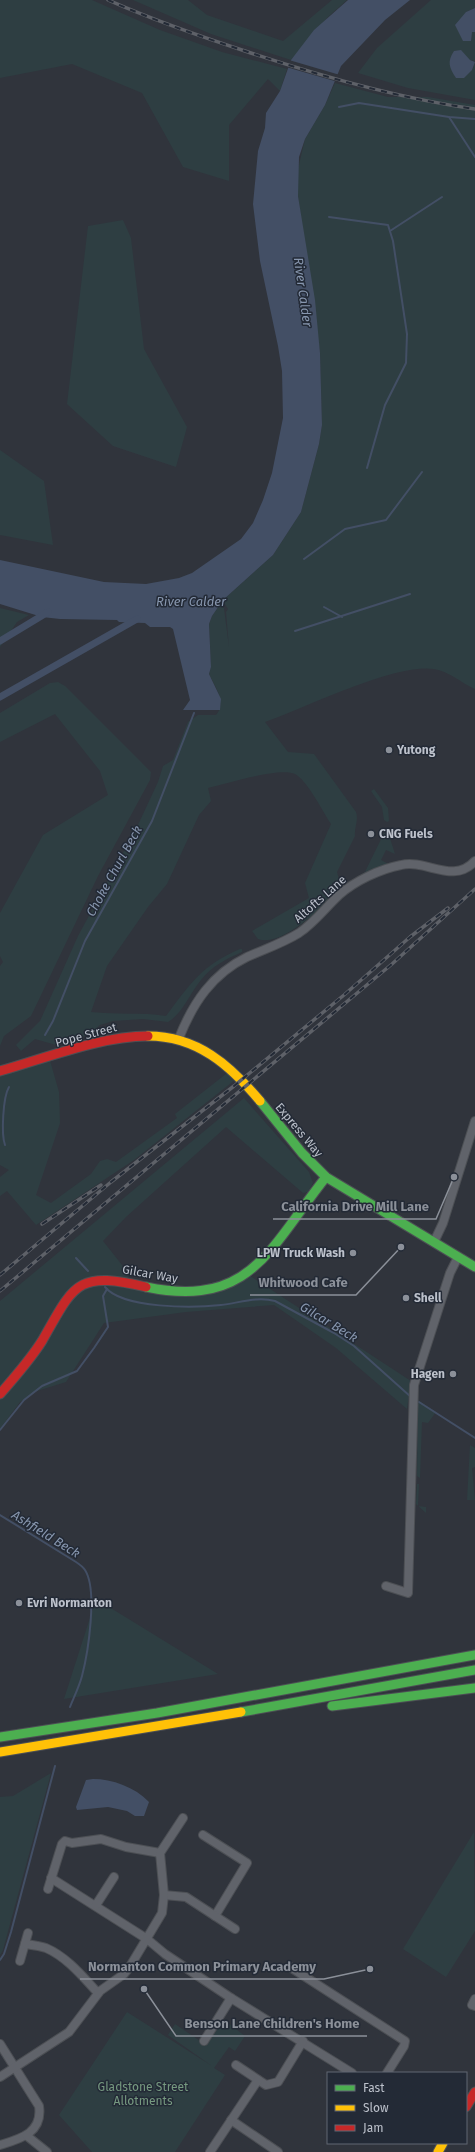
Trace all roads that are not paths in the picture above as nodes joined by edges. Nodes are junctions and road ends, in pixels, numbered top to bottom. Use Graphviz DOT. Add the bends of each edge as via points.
graph roads {
  1 [pos="475,861"];
  2 [pos="179,1038"];
  3 [pos="0,1071"];
  4 [pos="475,1121"];
  5 [pos="326,1177"];
  6 [pos="433,1242"];
  7 [pos="458,1257"];
  8 [pos="475,1267"];
  9 [pos="0,1394"];
  10 [pos="386,1586"];
  11 [pos="475,1650"];
  12 [pos="475,1655"];
  13 [pos="420,1666"];
  14 [pos="475,1670"];
  15 [pos="475,1688"];
  16 [pos="172,1726"];
  17 [pos="0,1737"];
  18 [pos="0,1752"];
  19 [pos="184,1818"];
  20 [pos="203,1835"];
  21 [pos="160,1853"];
  22 [pos="51,1878"];
  23 [pos="114,1878"];
  24 [pos="48,1889"];
  25 [pos="164,1895"];
  26 [pos="96,1905"];
  27 [pos="215,1916"];
  28 [pos="235,1929"];
  29 [pos="28,1932"];
  30 [pos="147,1939"];
  31 [pos="25,1944"];
  32 [pos="20,1961"];
  33 [pos="290,1967"];
  34 [pos="98,1993"];
  35 [pos="231,1998"];
  36 [pos="204,2041"];
  37 [pos="303,2041"];
  38 [pos="0,2044"];
  39 [pos="236,2065"];
  40 [pos="14,2066"];
  41 [pos="350,2072"];
  42 [pos="388,2072"];
  43 [pos="0,2077"];
  44 [pos="258,2080"];
  45 [pos="475,2092"];
  46 [pos="467,2105"];
  47 [pos="231,2120"];
  48 [pos="27,2136"];
  49 [pos="0,2146"];
  50 [pos="47,2152"];
  51 [pos="210,2152"];
  52 [pos="278,2152"];
  1 -- 2 [label="street, Altofts Lane" via="468,868 455,872 412,864 401,865 377,873 352,886 299,933 227,968 199,997"];
  2 -- 3 [label="main road, Pope Street" via="139,1034 104,1041"];
  2 -- 5 [label="main road, Express Way" via="207,1051 238,1076 309,1162"];
  4 -- 6 [label="street" via="443,1223"];
  5 -- 6 [label="main road, Express Way"];
  5 -- 9 [label="main road, Gilcar Way" via="260,1262 240,1278 213,1288 188,1292 164,1291 109,1280 80,1286 67,1297 32,1356"];
  6 -- 7 [label="main road, Express Way"];
  7 -- 8 [label="main road, Express Way"];
  7 -- 10 [label="street" via="450,1273 414,1385 408,1593"];
  11 -- 13 [label="main road"];
  12 -- 13 [label="main road"];
  13 -- 17 [label="main road" via="157,1713"];
  14 -- 16 [label="main road"];
  15 -- 16 [label="main road"];
  16 -- 18 [label="main road"];
  19 -- 21 [label="street"];
  20 -- 27 [label="street" via="247,1863"];
  21 -- 22 [label="street" via="101,1840 72,1843 66,1841 62,1844"];
  21 -- 25 [label="street"];
  22 -- 24 [label="street"];
  22 -- 26 [label="street"];
  23 -- 26 [label="street"];
  25 -- 27 [label="street" via="186,1897"];
  25 -- 30 [label="street" via="162,1914"];
  26 -- 30 [label="street"];
  27 -- 28 [label="street"];
  29 -- 31 [label="street"];
  30 -- 34 [label="street" via="124,1974"];
  30 -- 35 [label="street"];
  31 -- 32 [label="street"];
  31 -- 34 [label="street" via="55,1953 72,1965"];
  33 -- 42 [label="street" via="405,2041"];
  34 -- 40 [label="street" via="69,2032"];
  35 -- 36 [label="street"];
  35 -- 37 [label="street"];
  37 -- 41 [label="street"];
  37 -- 44 [label="street" via="278,2082 266,2085"];
  38 -- 40 [label="street"];
  39 -- 44 [label="street"];
  40 -- 43 [label="street"];
  40 -- 48 [label="street" via="39,2106 37,2120"];
  44 -- 47 [label="street"];
  45 -- 46 [label="main road"];
  47 -- 51 [label="street"];
  47 -- 52 [label="street"];
  48 -- 49 [label="street"];
  48 -- 50 [label="street"];
}
